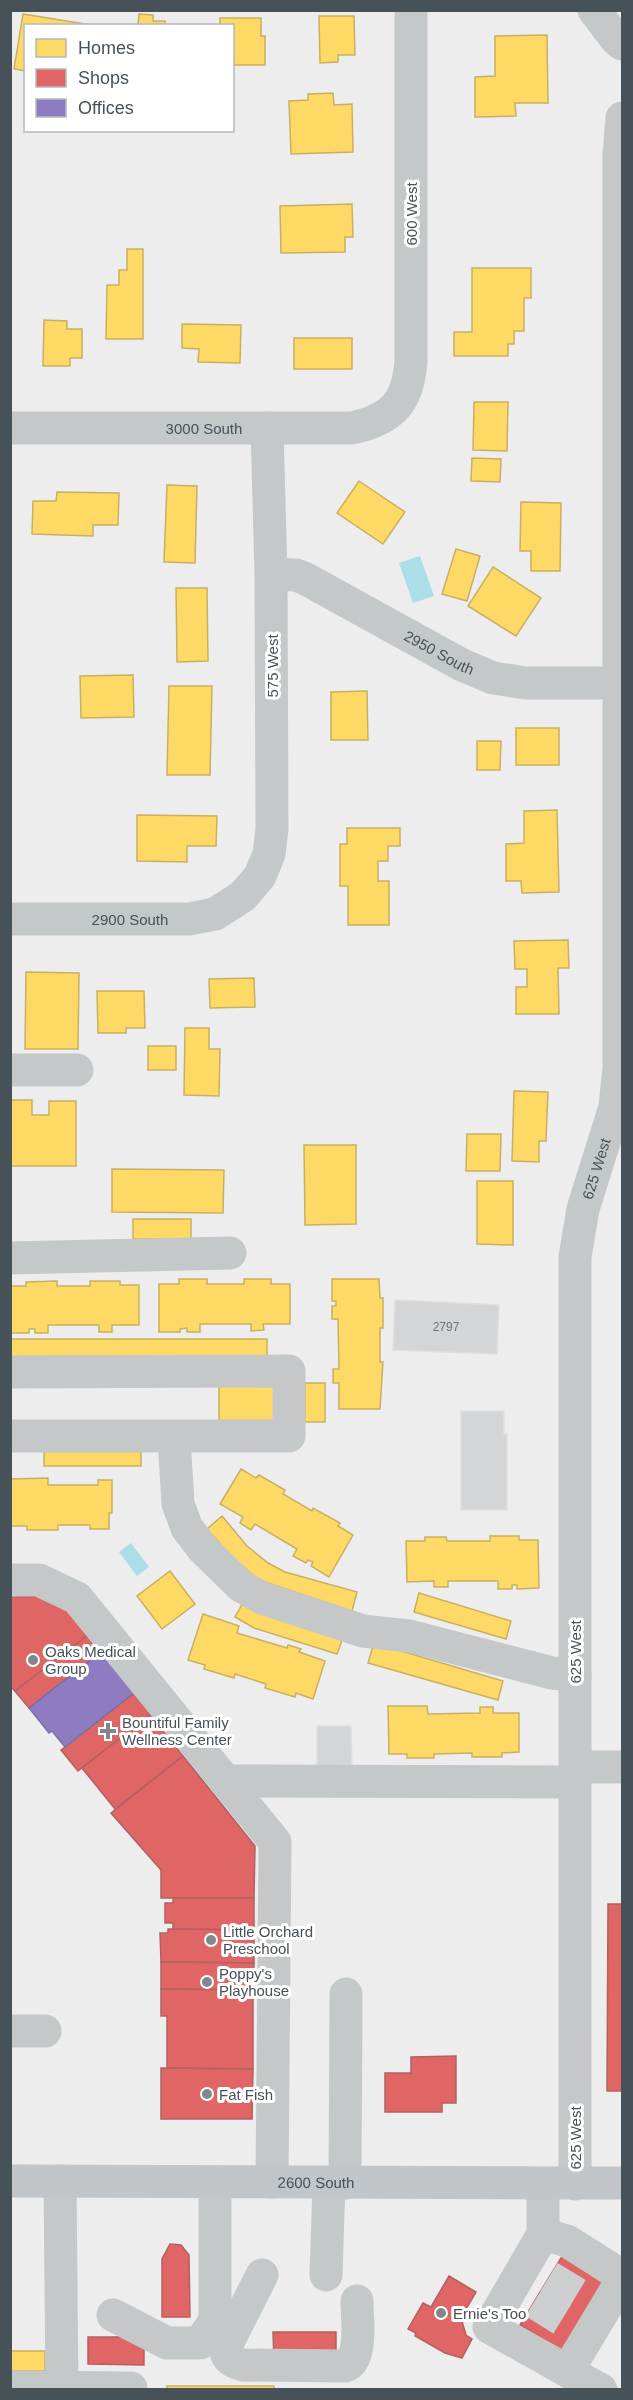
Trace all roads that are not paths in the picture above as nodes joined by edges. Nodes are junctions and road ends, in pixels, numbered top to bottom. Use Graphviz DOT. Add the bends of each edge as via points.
graph roads {
  1 [pos="411,10"];
  2 [pos="594,10"];
  3 [pos="622,44"];
  4 [pos="622,118"];
  5 [pos="392,412"];
  6 [pos="10,428"];
  7 [pos="267,428"];
  8 [pos="272,574"];
  9 [pos="620,683"];
  10 [pos="243,896"];
  11 [pos="10,919"];
  12 [pos="10,1070"];
  13 [pos="77,1070"];
  14 [pos="230,1253"];
  15 [pos="10,1258"];
  16 [pos="10,1372"];
  17 [pos="10,1436"];
  18 [pos="174,1437"];
  19 [pos="10,1580"];
  20 [pos="575,1675"];
  21 [pos="622,1767"];
  22 [pos="575,1774"];
  23 [pos="225,1781"];
  24 [pos="346,1994"];
  25 [pos="10,2031"];
  26 [pos="45,2031"];
  27 [pos="10,2181"];
  28 [pos="60,2181"];
  29 [pos="215,2182"];
  30 [pos="272,2182"];
  31 [pos="337,2183"];
  32 [pos="622,2183"];
  33 [pos="543,2184"];
  34 [pos="575,2184"];
  35 [pos="543,2234"];
  36 [pos="262,2275"];
  37 [pos="326,2275"];
  38 [pos="622,2276"];
  39 [pos="622,2280"];
  40 [pos="357,2301"];
  41 [pos="113,2315"];
  42 [pos="568,2370"];
  43 [pos="10,2387"];
  44 [pos="62,2388"];
  45 [pos="131,2390"];
  46 [pos="601,2390"];
  1 -- 5 [label="street, 600 West" via="411,361 406,392"];
  2 -- 3 [label="street"];
  4 -- 9 [label="street, 625 West"];
  5 -- 7 [label="street, 3000 South" via="352,428"];
  6 -- 7 [label="street, 3000 South"];
  7 -- 8 [label="street, 575 West"];
  8 -- 9 [label="street, 2950 South" via="306,579 451,660 493,678 526,683"];
  8 -- 10 [label="street, 575 West" via="271,841 260,876"];
  9 -- 20 [label="street, 625 West" via="618,1087 611,1124 583,1209 575,1257"];
  10 -- 11 [label="street, 2900 South" via="215,914 189,919"];
  12 -- 13 [label="street"];
  14 -- 15 [label="street"];
  16 -- 18 [label="street" via="289,1371 288,1436"];
  17 -- 18 [label="street"];
  18 -- 20 [label="street" via="178,1504 187,1528 241,1586 262,1598 363,1631 409,1636 552,1673"];
  19 -- 23 [label="street" via="39,1580 78,1598"];
  20 -- 22 [label="street, 625 West"];
  21 -- 22 [label="street"];
  22 -- 23 [label="street"];
  22 -- 34 [label="street, 625 West"];
  23 -- 30 [label="street" via="275,1842"];
  24 -- 31 [label="street"];
  25 -- 26 [label="street"];
  27 -- 28 [label="main road, 2600 South"];
  28 -- 29 [label="main road, 2600 South"];
  28 -- 44 [label="street"];
  29 -- 30 [label="main road, 2600 South"];
  29 -- 41 [label="street" via="214,2320 200,2343 167,2343"];
  30 -- 31 [label="main road, 2600 South"];
  31 -- 33 [label="main road, 2600 South"];
  31 -- 37 [label="street"];
  32 -- 34 [label="main road, 2600 South"];
  33 -- 34 [label="main road, 2600 South"];
  33 -- 35 [label="street"];
  35 -- 38 [label="street" via="567,2241"];
  35 -- 42 [label="street" via="530,2283 489,2327"];
  36 -- 40 [label="street" via="225,2348 231,2361 243,2365 351,2364 357,2354"];
  39 -- 42 [label="street" via="590,2319"];
  42 -- 46 [label="street"];
  43 -- 44 [label="street"];
  44 -- 45 [label="street"];
}
